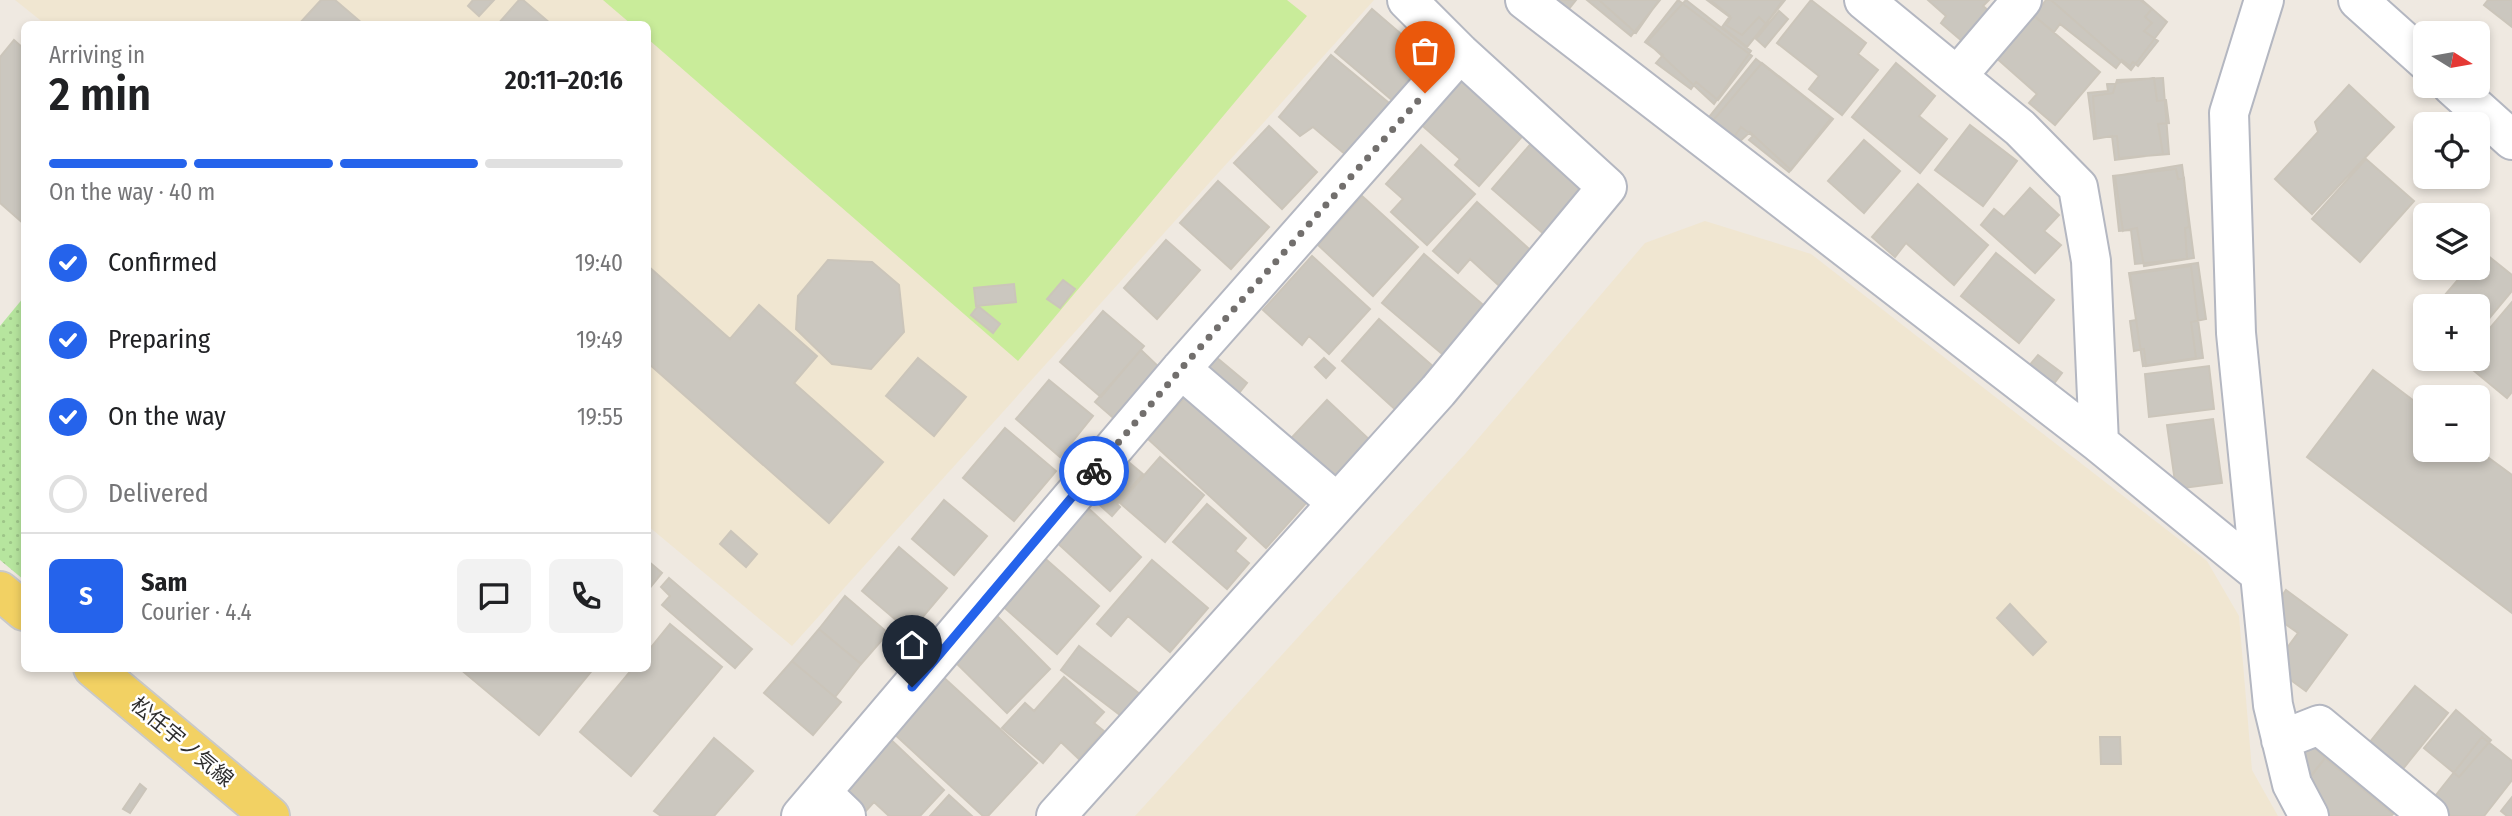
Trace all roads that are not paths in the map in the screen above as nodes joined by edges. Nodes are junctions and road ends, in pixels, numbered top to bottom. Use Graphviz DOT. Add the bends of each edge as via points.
graph roads {
  1 [pos="1407,0"];
  2 [pos="1525,0"];
  3 [pos="1864,0"];
  4 [pos="2022,0"];
  5 [pos="2264,0"];
  6 [pos="2358,0"];
  7 [pos="2413,49"];
  8 [pos="1460,53"];
  9 [pos="1958,75"];
  10 [pos="2465,98"];
  11 [pos="2512,140"];
  12 [pos="1181,369"];
  13 [pos="2099,443"];
  14 [pos="1337,503"];
  15 [pos="2260,575"];
  16 [pos="0,591"];
  17 [pos="21,608"];
  18 [pos="98,672"];
  19 [pos="2281,740"];
  20 [pos="823,808"];
  21 [pos="270,816"];
  22 [pos="1056,816"];
  23 [pos="2309,816"];
  24 [pos="2430,816"];
  1 -- 8 [label="street"];
  2 -- 13 [label="street"];
  3 -- 9 [label="street"];
  4 -- 9 [label="street"];
  5 -- 15 [label="street" via="2229,113 2236,333"];
  6 -- 7 [label="street"];
  8 -- 12 [label="street"];
  8 -- 14 [label="street" via="1607,187 1438,391"];
  9 -- 13 [label="street" via="2020,128 2078,187 2091,261"];
  10 -- 11 [label="street"];
  12 -- 14 [label="street"];
  12 -- 20 [label="street"];
  13 -- 15 [label="street"];
  14 -- 22 [label="street"];
  15 -- 19 [label="street" via="2273,705"];
  16 -- 17 [label="main road"];
  18 -- 21 [label="main road, 松任宇ノ気線"];
  19 -- 23 [label="street" via="2292,784"];
  19 -- 24 [label="street" via="2319,725"];
}
